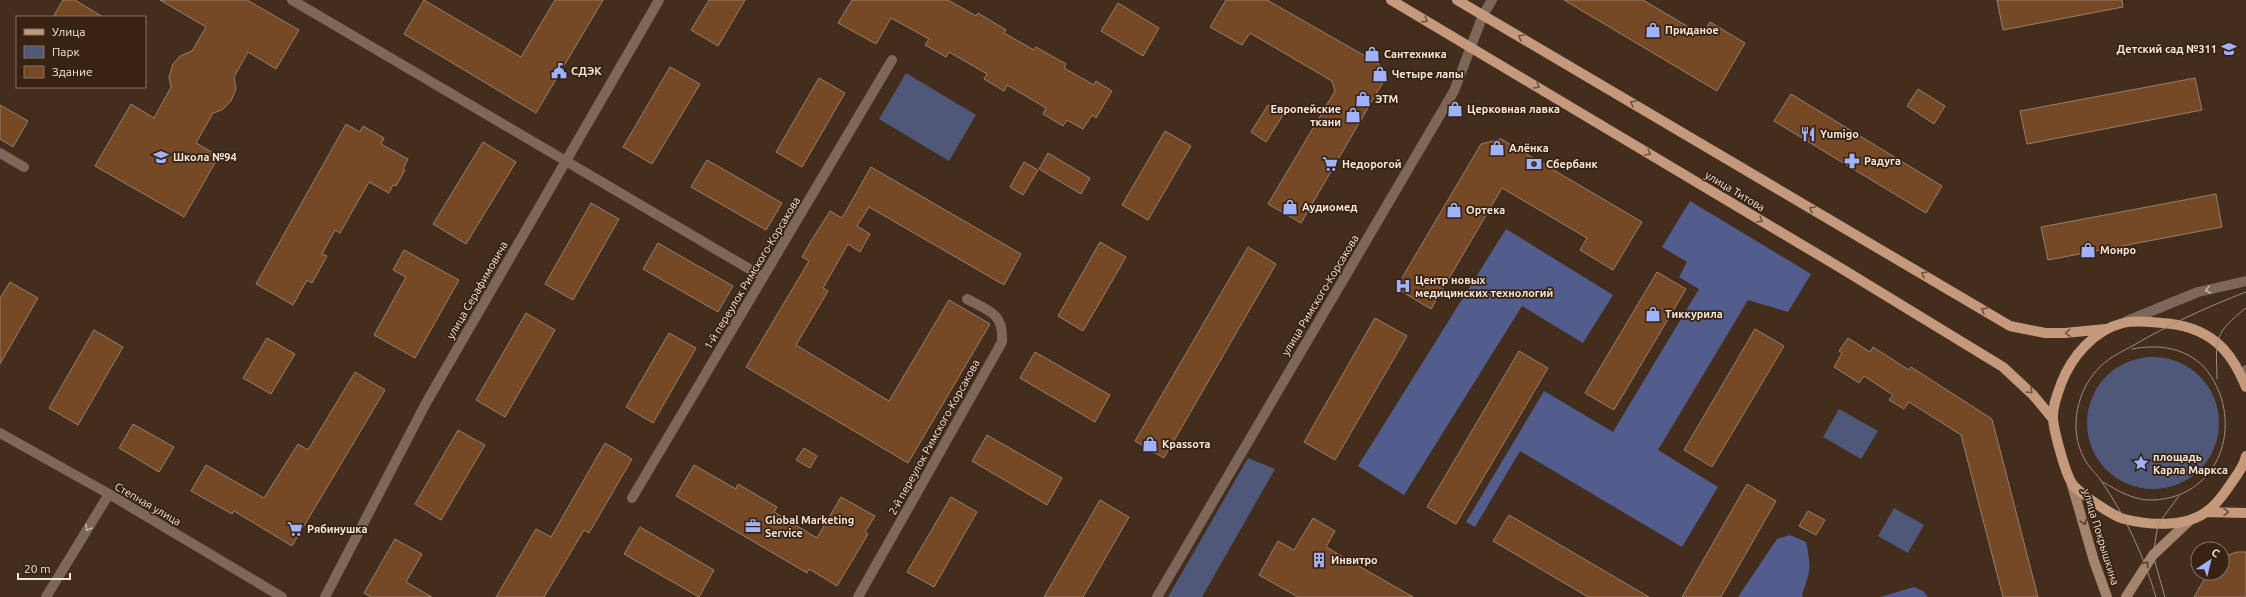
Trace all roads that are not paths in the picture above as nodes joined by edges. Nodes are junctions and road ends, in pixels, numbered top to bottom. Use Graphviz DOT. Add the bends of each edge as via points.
graph roads {
  1 [pos="292,0"];
  2 [pos="659,0"];
  3 [pos="1391,0"];
  4 [pos="1457,0"];
  5 [pos="1492,0"];
  6 [pos="1483,15"];
  7 [pos="1471,47"];
  8 [pos="892,60"];
  9 [pos="0,153"];
  10 [pos="564,161"];
  11 [pos="24,167"];
  12 [pos="763,277"];
  13 [pos="2246,282"];
  14 [pos="967,299"];
  15 [pos="2124,322"];
  16 [pos="2106,329"];
  17 [pos="2245,378"];
  18 [pos="2053,419"];
  19 [pos="0,434"];
  20 [pos="2246,456"];
  21 [pos="2072,485"];
  22 [pos="109,494"];
  23 [pos="632,498"];
  24 [pos="2206,512"];
  25 [pos="2246,514"];
  26 [pos="2189,521"];
  27 [pos="46,597"];
  28 [pos="282,597"];
  29 [pos="325,597"];
  30 [pos="858,597"];
  31 [pos="1157,597"];
  32 [pos="2107,597"];
  33 [pos="2126,597"];
  1 -- 10 [label="street"];
  2 -- 10 [label="street, улица Серафимовича"];
  3 -- 7 [label="main road, улица Титова, one-way"];
  4 -- 6 [label="main road, улица Титова"];
  5 -- 6 [label="street, улица Римского-Корсакова"];
  6 -- 7 [label="street, улица Римского-Корсакова"];
  16 -- 6 [label="main road, улица Титова, one-way" via="2045,333 2010,326"];
  7 -- 18 [label="main road, улица Титова, one-way" via="2003,367 2033,395"];
  7 -- 31 [label="street, улица Римского-Корсакова" via="1454,91"];
  8 -- 12 [label="street, 1-й переулок Римского-Корсакова"];
  9 -- 11 [label="street"];
  10 -- 12 [label="street"];
  10 -- 29 [label="street, улица Серафимовича" via="426,403"];
  12 -- 23 [label="street, 1-й переулок Римского-Корсакова"];
  13 -- 15 [label="street, one-way" via="2198,292"];
  14 -- 30 [label="street, 2-й переулок Римского-Корсакова" via="994,314 1000,321 1002,342"];
  15 -- 16 [label="main road"];
  15 -- 17 [label="main road" via="2171,323 2196,330 2216,342"];
  16 -- 18 [label="main road" via="2090,340 2065,373"];
  18 -- 21 [label="main road" via="2060,451"];
  19 -- 22 [label="street, Степная улица"];
  20 -- 24 [label="main road" via="2226,492"];
  21 -- 26 [label="main road" via="2123,519 2158,524"];
  21 -- 32 [label="main road, улица Покрышкина, one-way"];
  22 -- 27 [label="street, one-way"];
  22 -- 28 [label="street, Степная улица"];
  24 -- 25 [label="main road, one-way"];
  24 -- 26 [label="main road"];
  33 -- 26 [label="main road, улица Покрышкина, one-way" via="2153,555"];
}
